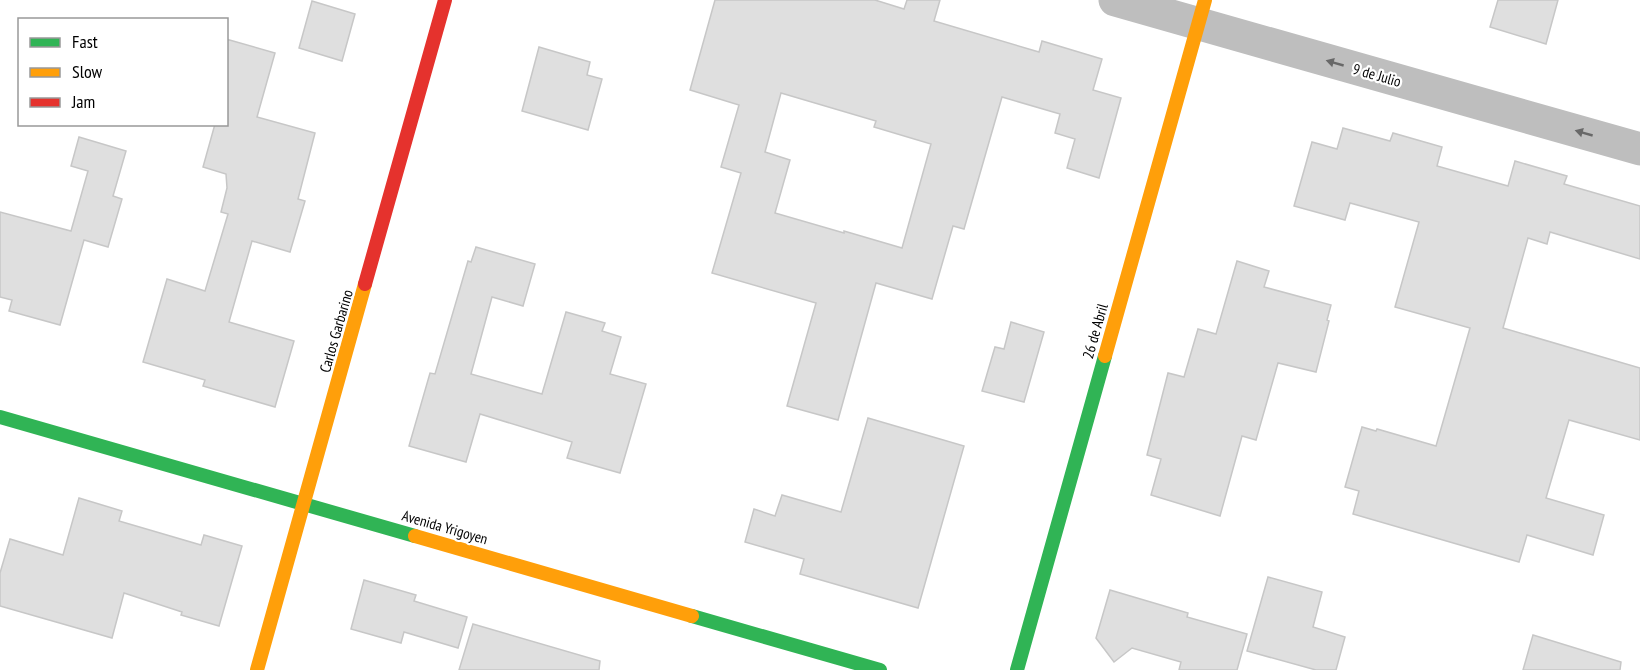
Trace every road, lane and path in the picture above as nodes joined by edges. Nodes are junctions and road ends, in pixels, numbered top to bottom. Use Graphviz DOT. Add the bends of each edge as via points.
graph roads {
  1 [pos="445,0"];
  2 [pos="1115,0"];
  3 [pos="1201,12"];
  4 [pos="1640,149"];
  5 [pos="0,417"];
  6 [pos="304,504"];
  7 [pos="257,670"];
  8 [pos="880,670"];
  9 [pos="1017,670"];
  1 -- 6 [label="street, Carlos Garbarino"];
  2 -- 3 [label="street, 9 de Julio"];
  4 -- 3 [label="street, 9 de Julio, one-way"];
  3 -- 9 [label="street, 26 de Abril"];
  5 -- 6 [label="street, Avenida Yrigoyen"];
  6 -- 7 [label="street, Carlos Garbarino"];
  6 -- 8 [label="street, Avenida Yrigoyen"];
}
